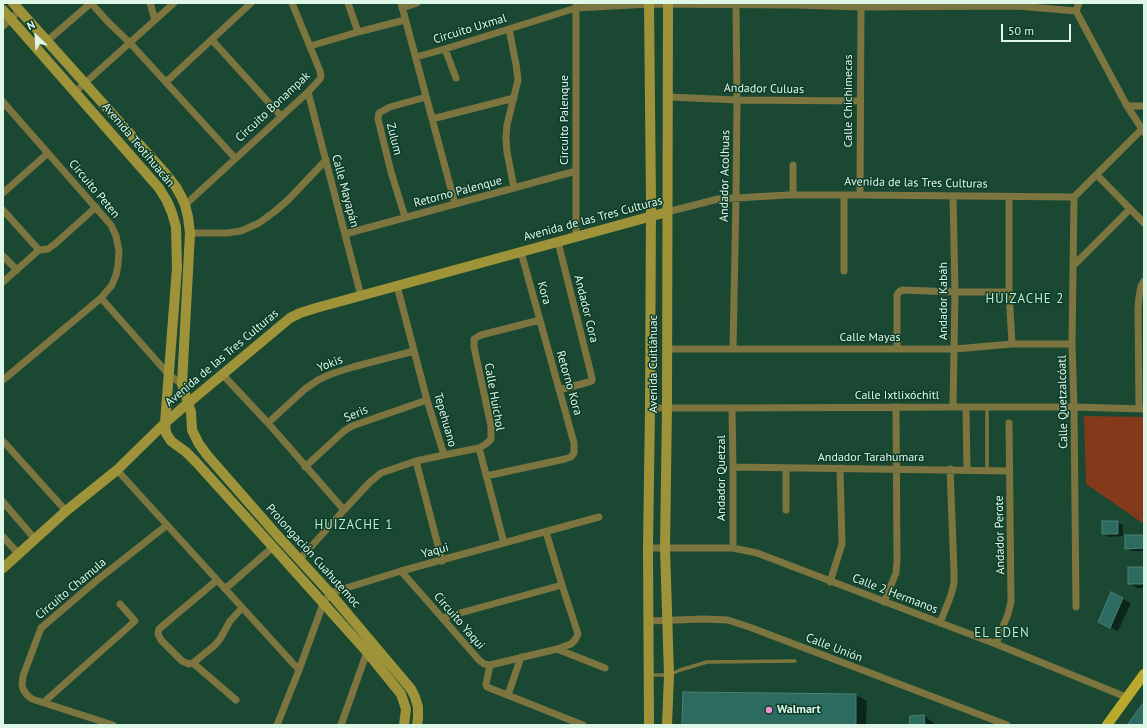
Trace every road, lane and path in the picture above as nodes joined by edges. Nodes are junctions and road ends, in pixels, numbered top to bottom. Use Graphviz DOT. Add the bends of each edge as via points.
graph roads {
  1 [pos="13,3"];
  2 [pos="91,3"];
  3 [pos="150,3"];
  4 [pos="174,3"];
  5 [pos="251,3"];
  6 [pos="292,3"];
  7 [pos="348,3"];
  8 [pos="417,3"];
  9 [pos="1079,3"];
  10 [pos="650,4"];
  11 [pos="668,4"];
  12 [pos="736,4"];
  13 [pos="796,4"];
  14 [pos="1018,4"];
  15 [pos="401,5"];
  16 [pos="576,6"];
  17 [pos="861,8"];
  18 [pos="3,10"];
  19 [pos="20,11"];
  20 [pos="1076,11"];
  21 [pos="155,20"];
  22 [pos="405,20"];
  23 [pos="7,23"];
  24 [pos="509,29"];
  25 [pos="358,32"];
  26 [pos="212,40"];
  27 [pos="47,41"];
  28 [pos="130,43"];
  29 [pos="310,46"];
  30 [pos="445,49"];
  31 [pos="416,57"];
  32 [pos="456,78"];
  33 [pos="166,82"];
  34 [pos="84,84"];
  35 [pos="75,92"];
  36 [pos="308,92"];
  37 [pos="426,97"];
  38 [pos="668,97"];
  39 [pos="514,98"];
  40 [pos="737,100"];
  41 [pos="860,101"];
  42 [pos="4,104"];
  43 [pos="1127,106"];
  44 [pos="1144,106"];
  45 [pos="281,116"];
  46 [pos="432,119"];
  47 [pos="1143,130"];
  48 [pos="48,153"];
  49 [pos="235,158"];
  50 [pos="326,160"];
  51 [pos="793,165"];
  52 [pos="576,171"];
  53 [pos="1097,175"];
  54 [pos="514,188"];
  55 [pos="3,193"];
  56 [pos="793,195"];
  57 [pos="844,195"];
  58 [pos="860,195"];
  59 [pos="953,196"];
  60 [pos="1009,196"];
  61 [pos="1074,197"];
  62 [pos="736,198"];
  63 [pos="455,204"];
  64 [pos="185,205"];
  65 [pos="96,207"];
  66 [pos="1130,209"];
  67 [pos="3,210"];
  68 [pos="667,212"];
  69 [pos="405,217"];
  70 [pos="650,218"];
  71 [pos="1144,223"];
  72 [pos="190,233"];
  73 [pos="345,234"];
  74 [pos="576,237"];
  75 [pos="558,242"];
  76 [pos="39,250"];
  77 [pos="521,252"];
  78 [pos="3,256"];
  79 [pos="1073,266"];
  80 [pos="17,270"];
  81 [pos="844,271"];
  82 [pos="1144,281"];
  83 [pos="3,282"];
  84 [pos="397,286"];
  85 [pos="955,292"];
  86 [pos="1009,292"];
  87 [pos="361,296"];
  88 [pos="101,298"];
  89 [pos="540,320"];
  90 [pos="474,339"];
  91 [pos="1012,344"];
  92 [pos="1072,344"];
  93 [pos="667,349"];
  94 [pos="733,349"];
  95 [pos="897,349"];
  96 [pos="955,349"];
  97 [pos="414,351"];
  98 [pos="169,375"];
  99 [pos="222,375"];
  100 [pos="3,380"];
  101 [pos="182,384"];
  102 [pos="559,390"];
  103 [pos="427,400"];
  104 [pos="187,404"];
  105 [pos="896,407"];
  106 [pos="953,407"];
  107 [pos="966,407"];
  108 [pos="987,407"];
  109 [pos="1074,407"];
  110 [pos="650,408"];
  111 [pos="667,408"];
  112 [pos="732,408"];
  113 [pos="1142,409"];
  114 [pos="1009,423"];
  115 [pos="165,424"];
  116 [pos="268,424"];
  117 [pos="3,441"];
  118 [pos="479,448"];
  119 [pos="444,456"];
  120 [pos="416,461"];
  121 [pos="305,467"];
  122 [pos="733,468"];
  123 [pos="786,468"];
  124 [pos="840,468"];
  125 [pos="897,469"];
  126 [pos="950,469"];
  127 [pos="117,470"];
  128 [pos="967,470"];
  129 [pos="987,470"];
  130 [pos="1010,471"];
  131 [pos="486,476"];
  132 [pos="3,502"];
  133 [pos="344,510"];
  134 [pos="786,510"];
  135 [pos="66,511"];
  136 [pos="599,517"];
  137 [pos="167,525"];
  138 [pos="546,532"];
  139 [pos="3,537"];
  140 [pos="35,539"];
  141 [pos="504,544"];
  142 [pos="273,547"];
  143 [pos="648,548"];
  144 [pos="665,548"];
  145 [pos="733,548"];
  146 [pos="19,554"];
  147 [pos="300,559"];
  148 [pos="442,561"];
  149 [pos="3,568"];
  150 [pos="401,571"];
  151 [pos="217,580"];
  152 [pos="830,582"];
  153 [pos="562,586"];
  154 [pos="225,589"];
  155 [pos="330,593"];
  156 [pos="884,602"];
  157 [pos="120,604"];
  158 [pos="323,604"];
  159 [pos="1076,607"];
  160 [pos="242,608"];
  161 [pos="442,618"];
  162 [pos="649,621"];
  163 [pos="667,621"];
  164 [pos="940,623"];
  165 [pos="996,644"];
  166 [pos="557,649"];
  167 [pos="367,652"];
  168 [pos="521,657"];
  169 [pos="795,661"];
  170 [pos="191,664"];
  171 [pos="490,665"];
  172 [pos="605,668"];
  173 [pos="299,670"];
  174 [pos="1144,674"];
  175 [pos="668,675"];
  176 [pos="649,676"];
  177 [pos="508,695"];
  178 [pos="1126,697"];
  179 [pos="236,700"];
  180 [pos="44,702"];
  181 [pos="113,725"];
  182 [pos="277,725"];
  183 [pos="341,725"];
  184 [pos="404,725"];
  185 [pos="417,725"];
  186 [pos="583,725"];
  187 [pos="649,725"];
  188 [pos="667,725"];
  189 [pos="1006,725"];
  190 [pos="1106,725"];
  1 -- 19 [label="street, Avenida Teotihuacán"];
  2 -- 27 [label="street"];
  2 -- 28 [label="street, Circuito Bonampak"];
  3 -- 21 [label="street"];
  4 -- 21 [label="street"];
  5 -- 26 [label="street"];
  6 -- 29 [label="street, Circuito Bonampak"];
  7 -- 25 [label="street"];
  8 -- 15 [label="street"];
  9 -- 20 [label="street"];
  10 -- 11 [label="street, Circuito Uxmal"];
  10 -- 16 [label="street, Circuito Uxmal"];
  10 -- 70 [label="street, Avenida Cuitláhuac"];
  11 -- 12 [label="street, Circuito Uxmal"];
  11 -- 38 [label="street, Avenida Cuitláhuac"];
  12 -- 13 [label="street, Circuito Uxmal"];
  12 -- 40 [label="street, Andador Acolhuas"];
  13 -- 17 [label="street, Circuito Uxmal"];
  14 -- 17 [label="street, Circuito Uxmal"];
  14 -- 20 [label="street, Circuito Uxmal"];
  15 -- 22 [label="street"];
  16 -- 24 [label="street, Circuito Uxmal"];
  16 -- 52 [label="street, Circuito Palenque"];
  17 -- 41 [label="street, Calle Chichimecas"];
  18 -- 23 [label="street, Avenida Teotihuacán"];
  19 -- 23 [label="street"];
  19 -- 27 [label="street, Avenida Teotihuacán"];
  20 -- 43 [label="street"];
  21 -- 28 [label="street"];
  22 -- 25 [label="street"];
  22 -- 31 [label="street"];
  23 -- 35 [label="street, Avenida Teotihuacán"];
  24 -- 30 [label="street, Circuito Uxmal"];
  24 -- 39 [label="street" via="518,73"];
  25 -- 29 [label="street"];
  26 -- 33 [label="street"];
  26 -- 45 [label="street"];
  27 -- 34 [label="street, Avenida Teotihuacán"];
  28 -- 33 [label="street, Circuito Bonampak"];
  28 -- 34 [label="street"];
  29 -- 36 [label="street, Circuito Bonampak" via="321,76"];
  30 -- 31 [label="street, Circuito Uxmal"];
  30 -- 32 [label="street"];
  31 -- 37 [label="street"];
  33 -- 49 [label="street, Circuito Bonampak"];
  34 -- 35 [label="street"];
  34 -- 64 [label="street, Avenida Teotihuacán" via="166,174"];
  35 -- 98 [label="street, Avenida Teotihuacán" via="159,188 172,213 176,227 177,268"];
  36 -- 45 [label="street, Circuito Bonampak"];
  36 -- 50 [label="street, Calle Mayapán"];
  37 -- 46 [label="street"];
  37 -- 69 [label="street, Zulum" via="390,107 379,113 378,119 391,172"];
  38 -- 40 [label="street, Andador Culuas"];
  38 -- 68 [label="street, Avenida Cuitláhuac"];
  39 -- 46 [label="street"];
  39 -- 54 [label="street" via="506,137"];
  40 -- 41 [label="street, Andador Culuas"];
  40 -- 62 [label="street, Andador Acolhuas"];
  41 -- 58 [label="street, Calle Chichimecas"];
  42 -- 48 [label="street, Circuito Peten"];
  43 -- 44 [label="street"];
  43 -- 47 [label="street"];
  45 -- 49 [label="street, Circuito Bonampak"];
  46 -- 63 [label="street"];
  47 -- 53 [label="street"];
  48 -- 55 [label="street"];
  48 -- 65 [label="street, Circuito Peten"];
  49 -- 64 [label="street, Circuito Bonampak"];
  50 -- 72 [label="street" via="287,201 258,223 241,231"];
  50 -- 73 [label="street, Calle Mayapán"];
  51 -- 56 [label="street"];
  52 -- 54 [label="street, Retorno Palenque"];
  52 -- 74 [label="street, Circuito Palenque"];
  53 -- 61 [label="street"];
  53 -- 66 [label="street"];
  54 -- 63 [label="street, Retorno Palenque"];
  56 -- 57 [label="street, Avenida de las Tres Culturas"];
  56 -- 62 [label="street, Avenida de las Tres Culturas"];
  57 -- 58 [label="street, Avenida de las Tres Culturas"];
  57 -- 81 [label="street"];
  58 -- 59 [label="street, Avenida de las Tres Culturas"];
  59 -- 60 [label="street, Avenida de las Tres Culturas"];
  59 -- 85 [label="street, Andador Kabáh"];
  60 -- 61 [label="street, Avenida de las Tres Culturas"];
  60 -- 86 [label="street"];
  61 -- 79 [label="street, Calle Quetzalcóatl"];
  62 -- 68 [label="street, Avenida de las Tres Culturas" via="718,199"];
  62 -- 94 [label="street, Andador Acolhuas"];
  63 -- 69 [label="street, Retorno Palenque"];
  64 -- 72 [label="street, Avenida Teotihuacán"];
  65 -- 76 [label="street" via="56,243 48,249"];
  65 -- 88 [label="street, Circuito Peten" via="111,224 119,251 116,275 112,285"];
  66 -- 71 [label="street"];
  66 -- 79 [label="street"];
  67 -- 76 [label="street"];
  68 -- 70 [label="street, Avenida de las Tres Culturas"];
  68 -- 93 [label="street, Avenida Cuitláhuac"];
  69 -- 73 [label="street, Retorno Palenque"];
  70 -- 74 [label="street, Avenida de las Tres Culturas"];
  70 -- 110 [label="street, Avenida Cuitláhuac"];
  72 -- 101 [label="street, Avenida Teotihuacán"];
  73 -- 87 [label="street, Calle Mayapán"];
  74 -- 75 [label="street, Avenida de las Tres Culturas"];
  75 -- 77 [label="street, Avenida de las Tres Culturas"];
  75 -- 102 [label="street, Andador Cora" via="592,378 592,381"];
  76 -- 80 [label="street"];
  77 -- 84 [label="street, Avenida de las Tres Culturas"];
  77 -- 89 [label="street, Kora"];
  78 -- 80 [label="street"];
  79 -- 92 [label="street, Calle Quetzalcóatl"];
  80 -- 83 [label="street"];
  82 -- 113 [label="street" via="1138,309"];
  84 -- 87 [label="street, Avenida de las Tres Culturas"];
  84 -- 97 [label="street, Tepehuano"];
  85 -- 86 [label="street"];
  85 -- 95 [label="street" via="902,290 897,296"];
  85 -- 96 [label="street, Andador Kabáh"];
  86 -- 91 [label="street"];
  87 -- 99 [label="street, Avenida de las Tres Culturas" via="290,318"];
  88 -- 98 [label="street"];
  88 -- 100 [label="street, Circuito Peten"];
  89 -- 90 [label="street, Kora"];
  89 -- 102 [label="street, Retorno Kora"];
  90 -- 118 [label="street, Calle Huichol" via="491,426 491,439"];
  91 -- 92 [label="street, Calle Mayas"];
  91 -- 96 [label="street, Calle Mayas"];
  92 -- 109 [label="street, Calle Quetzalcóatl"];
  93 -- 94 [label="street, Calle Mayas"];
  93 -- 111 [label="street, Avenida Cuitláhuac"];
  94 -- 95 [label="street, Calle Mayas"];
  95 -- 96 [label="street, Calle Mayas"];
  96 -- 106 [label="street, Andador Kabáh"];
  97 -- 103 [label="street, Tepehuano"];
  97 -- 116 [label="street, Yokis" via="353,367 318,380"];
  98 -- 101 [label="street"];
  98 -- 115 [label="street, Avenida Teotihuacán"];
  99 -- 104 [label="street, Avenida de las Tres Culturas"];
  99 -- 116 [label="street"];
  101 -- 104 [label="street, Avenida Teotihuacán"];
  102 -- 131 [label="street, Retorno Kora" via="574,443 574,453 571,457"];
  103 -- 119 [label="street, Tepehuano"];
  103 -- 121 [label="street, Seris" via="352,426"];
  104 -- 115 [label="street, Avenida de las Tres Culturas"];
  104 -- 147 [label="street, Prolongación Cuahutemoc" via="192,430 207,455"];
  105 -- 106 [label="street, Calle Ixtlixóchitl"];
  105 -- 112 [label="street, Calle Ixtlixóchitl"];
  105 -- 125 [label="street"];
  106 -- 107 [label="street, Calle Ixtlixóchitl"];
  107 -- 108 [label="street, Calle Ixtlixóchitl"];
  107 -- 128 [label="street"];
  108 -- 109 [label="street, Calle Ixtlixóchitl"];
  108 -- 129 [label="lane"];
  109 -- 113 [label="street, Calle Ixtlixóchitl"];
  109 -- 159 [label="street, Calle Quetzalcóatl"];
  110 -- 111 [label="street, Calle Ixtlixóchitl"];
  110 -- 143 [label="street, Avenida Cuitláhuac"];
  111 -- 112 [label="street, Calle Ixtlixóchitl"];
  111 -- 144 [label="street, Avenida Cuitláhuac"];
  112 -- 122 [label="street, Andador Quetzal"];
  114 -- 130 [label="street, Andador Perote"];
  115 -- 127 [label="street, Avenida de las Tres Culturas"];
  115 -- 142 [label="street, Prolongación Cuahutemoc" via="166,433 171,441 196,462"];
  116 -- 121 [label="street"];
  117 -- 135 [label="street"];
  118 -- 119 [label="street"];
  118 -- 131 [label="street"];
  119 -- 120 [label="street, Tepehuano"];
  120 -- 133 [label="street, Tepehuano" via="381,473"];
  120 -- 148 [label="street"];
  121 -- 133 [label="street"];
  122 -- 123 [label="street, Andador Tarahumara"];
  122 -- 145 [label="street, Andador Quetzal"];
  123 -- 124 [label="street, Andador Tarahumara"];
  123 -- 134 [label="street"];
  124 -- 125 [label="street, Andador Tarahumara"];
  124 -- 152 [label="street" via="842,544"];
  125 -- 126 [label="street, Andador Tarahumara"];
  125 -- 156 [label="street" via="896,573"];
  126 -- 128 [label="street, Andador Tarahumara"];
  126 -- 164 [label="street" via="954,583"];
  127 -- 135 [label="street"];
  127 -- 137 [label="street"];
  128 -- 129 [label="street, Andador Tarahumara"];
  129 -- 130 [label="street, Andador Tarahumara"];
  130 -- 165 [label="street, Andador Perote" via="1012,602"];
  131 -- 141 [label="street"];
  132 -- 140 [label="street"];
  133 -- 147 [label="street, Tepehuano"];
  135 -- 140 [label="street"];
  136 -- 138 [label="street"];
  137 -- 151 [label="street"];
  137 -- 180 [label="street, Circuito Chamula" via="41,628 22,684 27,695"];
  138 -- 141 [label="street, Yaqui"];
  138 -- 153 [label="street"];
  139 -- 146 [label="street"];
  140 -- 146 [label="street"];
  141 -- 148 [label="street, Yaqui"];
  142 -- 154 [label="street"];
  142 -- 158 [label="street, Prolongación Cuahutemoc"];
  143 -- 144 [label="street, Calle 2 Hermanos"];
  143 -- 162 [label="street, Avenida Cuitláhuac"];
  144 -- 145 [label="street, Calle 2 Hermanos"];
  144 -- 163 [label="street, Avenida Cuitláhuac"];
  145 -- 152 [label="street, Calle 2 Hermanos" via="757,554"];
  146 -- 149 [label="street"];
  147 -- 155 [label="street, Prolongación Cuahutemoc"];
  148 -- 150 [label="street, Yaqui"];
  150 -- 155 [label="street, Yaqui"];
  150 -- 161 [label="street, Circuito Yaqui"];
  151 -- 154 [label="street"];
  151 -- 170 [label="street" via="159,629 161,640 182,661"];
  152 -- 156 [label="street, Calle 2 Hermanos"];
  153 -- 161 [label="street"];
  153 -- 166 [label="street" via="578,634 571,644"];
  154 -- 160 [label="street"];
  155 -- 158 [label="street"];
  155 -- 185 [label="street, Prolongación Cuahutemoc" via="411,689 418,707"];
  156 -- 164 [label="street, Calle 2 Hermanos"];
  157 -- 180 [label="street" via="134,620"];
  158 -- 167 [label="street, Prolongación Cuahutemoc"];
  158 -- 173 [label="street"];
  160 -- 170 [label="street" via="230,621 215,645 197,662"];
  160 -- 173 [label="street"];
  161 -- 171 [label="street, Circuito Yaqui" via="478,660"];
  162 -- 163 [label="street, Calle Unión"];
  162 -- 176 [label="street, Avenida Cuitláhuac"];
  163 -- 175 [label="street, Avenida Cuitláhuac"];
  163 -- 189 [label="street, Calle Unión" via="728,620"];
  164 -- 165 [label="street, Calle 2 Hermanos"];
  165 -- 178 [label="street, Calle 2 Hermanos"];
  166 -- 168 [label="street"];
  166 -- 172 [label="street"];
  167 -- 183 [label="street"];
  167 -- 184 [label="street, Prolongación Cuahutemoc" via="401,694 406,709"];
  168 -- 171 [label="street"];
  168 -- 177 [label="street"];
  169 -- 175 [label="lane" via="707,662"];
  170 -- 179 [label="street"];
  171 -- 177 [label="street" via="486,686"];
  173 -- 182 [label="street"];
  174 -- 178 [label="main road"];
  175 -- 176 [label="lane"];
  175 -- 188 [label="street, Avenida Cuitláhuac"];
  176 -- 187 [label="street, Avenida Cuitláhuac"];
  177 -- 186 [label="street"];
  178 -- 190 [label="main road"];
  180 -- 181 [label="street, Circuito Chamula"];
}
